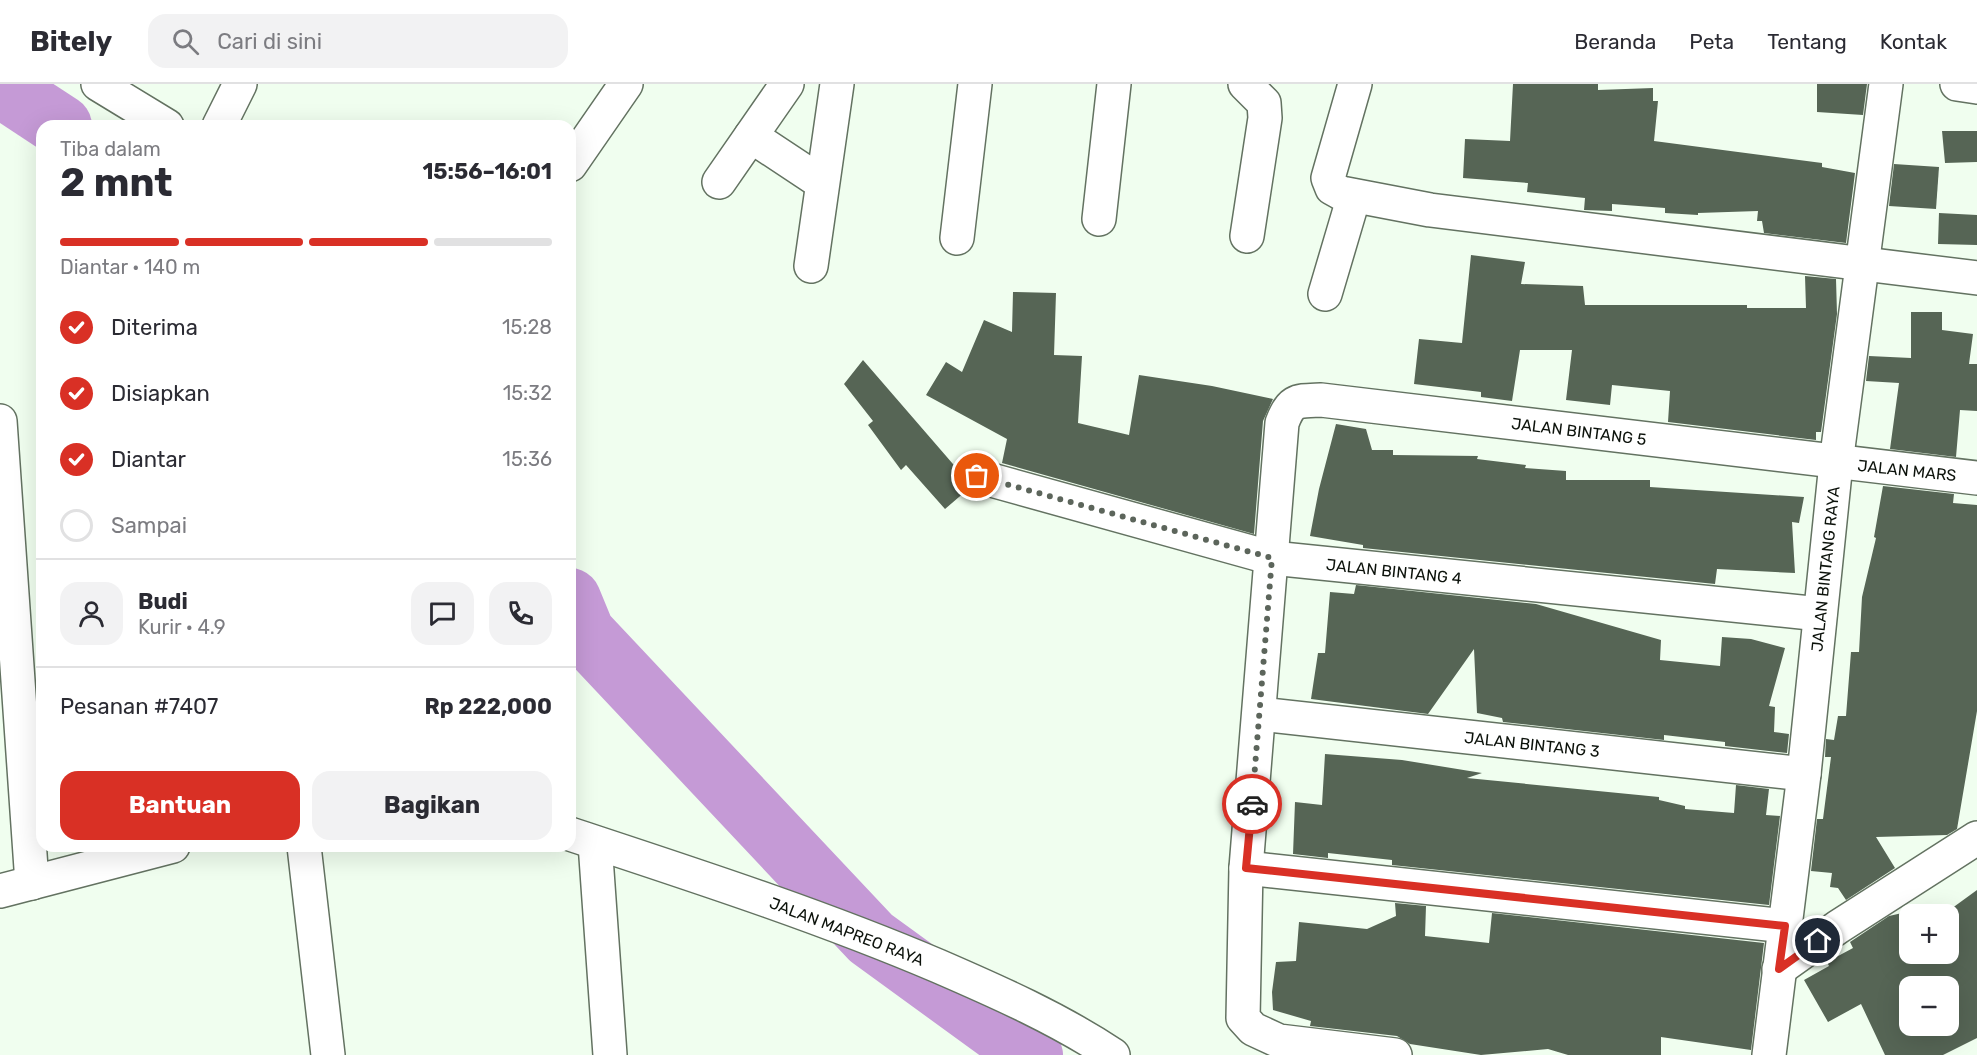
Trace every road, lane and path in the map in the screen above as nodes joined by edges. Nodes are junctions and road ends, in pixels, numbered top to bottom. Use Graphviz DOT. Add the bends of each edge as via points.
graph roads {
  1 [pos="98,84"];
  2 [pos="240,84"];
  3 [pos="626,84"];
  4 [pos="787,84"];
  5 [pos="837,84"];
  6 [pos="975,84"];
  7 [pos="1114,84"];
  8 [pos="1245,84"];
  9 [pos="1355,84"];
  10 [pos="1886,84"];
  11 [pos="1957,84"];
  12 [pos="1977,87"];
  13 [pos="157,120"];
  14 [pos="222,120"];
  15 [pos="751,136"];
  16 [pos="576,156"];
  17 [pos="719,182"];
  18 [pos="822,183"];
  19 [pos="1354,196"];
  20 [pos="1099,219"];
  21 [pos="1247,236"];
  22 [pos="957,238"];
  23 [pos="811,266"];
  24 [pos="1864,266"];
  25 [pos="1977,278"];
  26 [pos="1326,294"];
  27 [pos="0,422"];
  28 [pos="1836,463"];
  29 [pos="977,476"];
  30 [pos="1977,478"];
  31 [pos="1272,558"];
  32 [pos="1820,614"];
  33 [pos="1260,714"];
  34 [pos="1804,774"];
  35 [pos="582,838"];
  36 [pos="1977,838"];
  37 [pos="150,852"];
  38 [pos="305,852"];
  39 [pos="1246,868"];
  40 [pos="32,883"];
  41 [pos="0,891"];
  42 [pos="1785,926"];
  43 [pos="1779,969"];
  44 [pos="328,1055"];
  45 [pos="610,1055"];
  46 [pos="1113,1055"];
  47 [pos="1395,1055"];
  48 [pos="1769,1055"];
  1 -- 13 [label="street"];
  2 -- 14 [label="street"];
  3 -- 16 [label="street"];
  4 -- 15 [label="street"];
  5 -- 18 [label="street"];
  6 -- 22 [label="street"];
  7 -- 20 [label="street"];
  8 -- 21 [label="street" via="1264,104 1265,118"];
  9 -- 19 [label="street" via="1328,178 1332,188"];
  10 -- 24 [label="street, JALAN BINTANG RAYA"];
  11 -- 12 [label="street"];
  15 -- 17 [label="street"];
  15 -- 18 [label="street"];
  18 -- 23 [label="street"];
  19 -- 24 [label="street" via="1430,210"];
  19 -- 26 [label="street"];
  24 -- 25 [label="street"];
  24 -- 28 [label="street, JALAN BINTANG RAYA"];
  27 -- 40 [label="street"];
  28 -- 30 [label="street, JALAN MARS"];
  28 -- 31 [label="street, JALAN BINTANG 5" via="1321,400 1298,401 1288,408 1282,423"];
  28 -- 32 [label="street, JALAN BINTANG RAYA"];
  29 -- 31 [label="street, JALAN BINTANG 4"];
  31 -- 32 [label="street, JALAN BINTANG 4"];
  31 -- 33 [label="street"];
  32 -- 34 [label="street, JALAN BINTANG RAYA"];
  33 -- 34 [label="street, JALAN BINTANG 3"];
  33 -- 39 [label="street"];
  34 -- 42 [label="street, JALAN BINTANG RAYA"];
  35 -- 45 [label="street"];
  35 -- 46 [label="street, JALAN MAPREO RAYA" via="871,938 989,988"];
  36 -- 43 [label="street"];
  37 -- 40 [label="street"];
  38 -- 44 [label="street"];
  39 -- 42 [label="street"];
  39 -- 47 [label="street" via="1243,1018 1253,1029 1278,1041"];
  40 -- 41 [label="street"];
  42 -- 43 [label="street, JALAN BINTANG RAYA"];
  43 -- 48 [label="street, JALAN BINTANG RAYA"];
}
